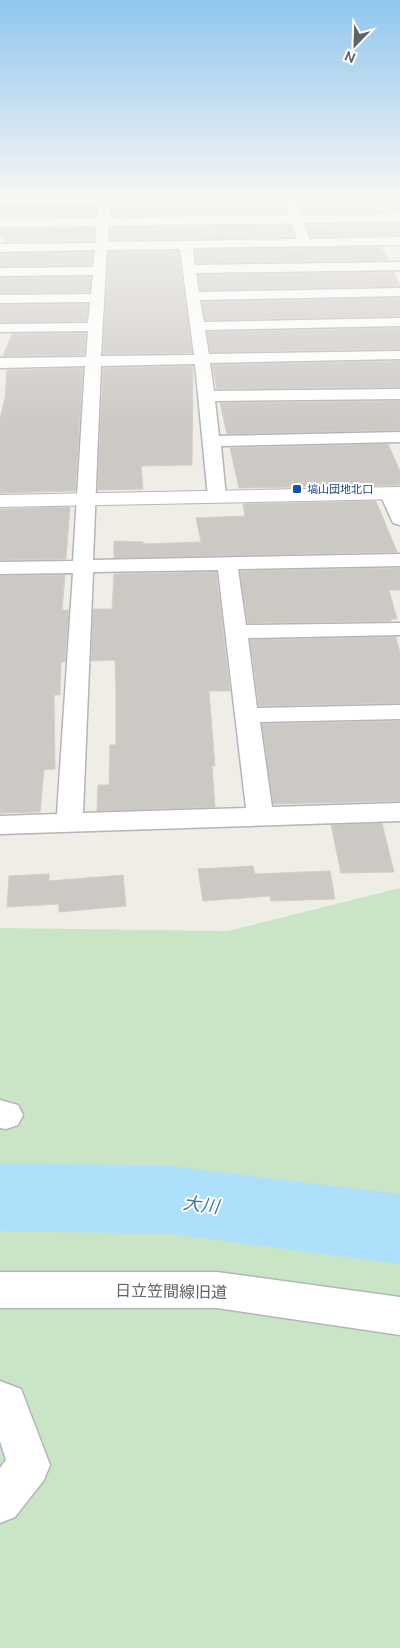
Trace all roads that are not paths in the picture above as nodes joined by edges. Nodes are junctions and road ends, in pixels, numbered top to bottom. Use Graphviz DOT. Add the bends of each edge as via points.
graph roads {
  1 [pos="100,276"];
  2 [pos="190,276"];
  3 [pos="400,292"];
  4 [pos="192,296"];
  5 [pos="99,298"];
  6 [pos="0,299"];
  7 [pos="400,322"];
  8 [pos="196,326"];
  9 [pos="95,327"];
  10 [pos="0,328"];
  11 [pos="400,355"];
  12 [pos="200,359"];
  13 [pos="95,361"];
  14 [pos="0,364"];
  15 [pos="400,394"];
  16 [pos="206,396"];
  17 [pos="400,437"];
  18 [pos="211,441"];
  19 [pos="395,494"];
  20 [pos="217,497"];
  21 [pos="88,500"];
  22 [pos="0,501"];
  23 [pos="400,519"];
  24 [pos="400,560"];
  25 [pos="226,565"];
  26 [pos="0,568"];
  27 [pos="83,568"];
  28 [pos="400,629"];
  29 [pos="235,632"];
  30 [pos="400,712"];
  31 [pos="247,715"];
  32 [pos="400,812"];
  33 [pos="260,816"];
  34 [pos="70,823"];
  35 [pos="0,825"];
  36 [pos="0,1290"];
  37 [pos="400,1316"];
  38 [pos="0,1401"];
  39 [pos="0,1502"];
  1 -- 5 [label="street"];
  2 -- 4 [label="street"];
  3 -- 4 [label="street"];
  4 -- 8 [label="street"];
  5 -- 6 [label="street"];
  5 -- 9 [label="street"];
  7 -- 8 [label="street"];
  8 -- 12 [label="street"];
  9 -- 10 [label="street"];
  9 -- 13 [label="street"];
  11 -- 12 [label="street"];
  12 -- 13 [label="street"];
  12 -- 16 [label="street"];
  13 -- 14 [label="street"];
  13 -- 21 [label="street"];
  15 -- 16 [label="street"];
  16 -- 18 [label="street"];
  17 -- 18 [label="street"];
  18 -- 20 [label="street"];
  19 -- 20 [label="street"];
  19 -- 23 [label="street"];
  20 -- 21 [label="street"];
  21 -- 22 [label="street"];
  21 -- 27 [label="street"];
  24 -- 25 [label="street"];
  25 -- 27 [label="street"];
  25 -- 29 [label="street"];
  26 -- 27 [label="street"];
  27 -- 34 [label="street"];
  28 -- 29 [label="street"];
  29 -- 31 [label="street"];
  30 -- 31 [label="street"];
  31 -- 33 [label="street"];
  32 -- 33 [label="street"];
  33 -- 34 [label="street"];
  34 -- 35 [label="street"];
  36 -- 37 [label="street, 日立笠間線旧道" via="216,1290"];
  38 -- 39 [label="street" via="7,1403 28,1465"];
}
